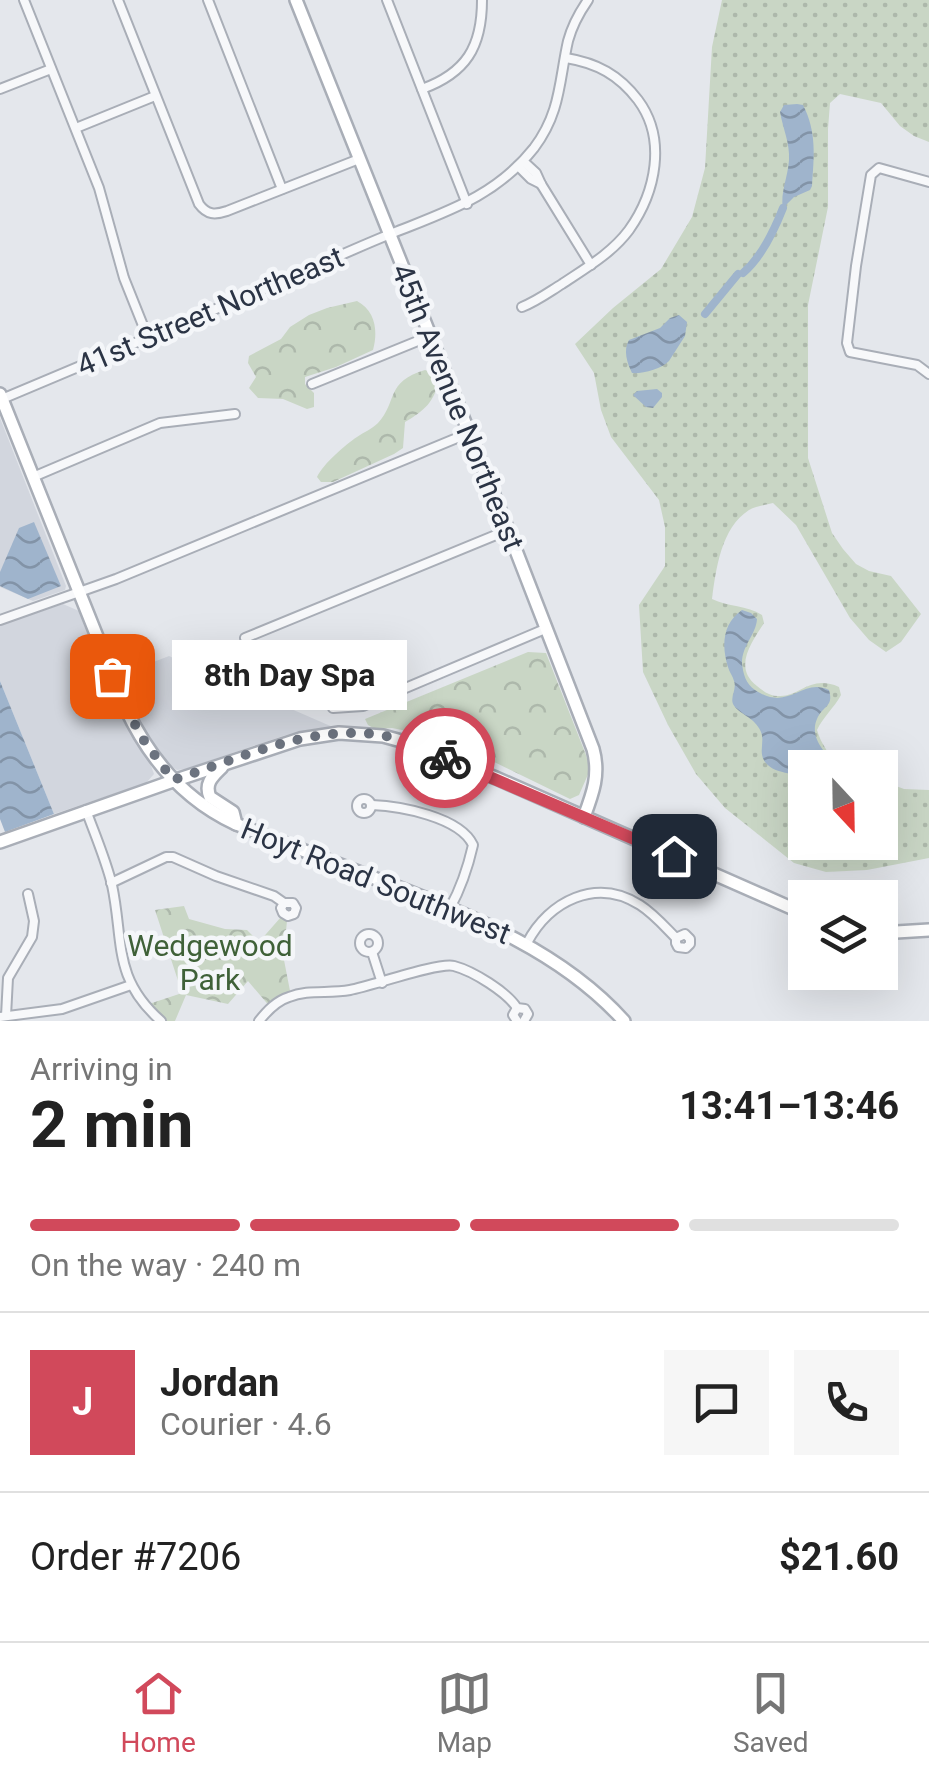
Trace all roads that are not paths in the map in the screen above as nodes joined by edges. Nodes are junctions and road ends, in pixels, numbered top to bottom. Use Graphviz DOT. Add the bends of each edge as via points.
graph roads {
  1 [pos="24,0"];
  2 [pos="118,0"];
  3 [pos="208,0"];
  4 [pos="296,0"];
  5 [pos="387,0"];
  6 [pos="482,0"];
  7 [pos="588,0"];
  8 [pos="566,58"];
  9 [pos="51,69"];
  10 [pos="0,89"];
  11 [pos="422,90"];
  12 [pos="155,96"];
  13 [pos="76,128"];
  14 [pos="360,159"];
  15 [pos="521,163"];
  16 [pos="929,182"];
  17 [pos="282,190"];
  18 [pos="466,204"];
  19 [pos="389,235"];
  20 [pos="591,265"];
  21 [pos="522,307"];
  22 [pos="430,336"];
  23 [pos="148,338"];
  24 [pos="929,374"];
  25 [pos="312,384"];
  26 [pos="1,397"];
  27 [pos="235,414"];
  28 [pos="469,433"];
  29 [pos="33,476"];
  30 [pos="508,530"];
  31 [pos="79,592"];
  32 [pos="0,620"];
  33 [pos="545,628"];
  34 [pos="245,638"];
  35 [pos="333,708"];
  36 [pos="227,763"];
  37 [pos="173,780"];
  38 [pos="372,805"];
  39 [pos="86,810"];
  40 [pos="584,817"];
  41 [pos="236,824"];
  42 [pos="485,839"];
  43 [pos="0,842"];
  44 [pos="473,845"];
  45 [pos="111,882"];
  46 [pos="28,894"];
  47 [pos="284,903"];
  48 [pos="788,907"];
  49 [pos="450,908"];
  50 [pos="929,930"];
  51 [pos="898,932"];
  52 [pos="676,938"];
  53 [pos="527,943"];
  54 [pos="372,952"];
  55 [pos="382,982"];
  56 [pos="131,986"];
  57 [pos="3,1017"];
  58 [pos="162,1021"];
  59 [pos="260,1021"];
  60 [pos="520,1021"];
  61 [pos="624,1021"];
  1 -- 9 [label="street"];
  2 -- 12 [label="street"];
  3 -- 17 [label="street"];
  4 -- 14 [label="street, 45th Avenue Northeast"];
  5 -- 11 [label="street"];
  6 -- 11 [label="street" via="479,32 465,63"];
  7 -- 8 [label="street, 41st Street Northeast"];
  8 -- 15 [label="street, 41st Street Northeast" via="548,125"];
  8 -- 20 [label="street" via="597,65 625,85 656,139 644,202 629,229"];
  9 -- 10 [label="street"];
  9 -- 13 [label="street"];
  11 -- 18 [label="street"];
  12 -- 13 [label="street"];
  12 -- 17 [label="street" via="200,204 211,214"];
  13 -- 23 [label="street"];
  14 -- 17 [label="street"];
  14 -- 19 [label="street, 45th Avenue Northeast"];
  15 -- 18 [label="street, 41st Street Northeast"];
  15 -- 20 [label="street" via="536,173"];
  16 -- 24 [label="street" via="874,171 847,347"];
  18 -- 19 [label="street, 41st Street Northeast"];
  19 -- 22 [label="street, 45th Avenue Northeast"];
  19 -- 23 [label="street, 41st Street Northeast"];
  20 -- 21 [label="street"];
  22 -- 25 [label="street"];
  22 -- 28 [label="street, 45th Avenue Northeast"];
  23 -- 26 [label="street, 41st Street Northeast"];
  26 -- 29 [label="street, Hoyt Road Southwest"];
  27 -- 29 [label="street" via="160,424"];
  28 -- 30 [label="street, 45th Avenue Northeast"];
  28 -- 31 [label="street"];
  29 -- 31 [label="street, Hoyt Road Southwest"];
  30 -- 33 [label="street, 45th Avenue Northeast"];
  30 -- 34 [label="street"];
  31 -- 32 [label="street"];
  31 -- 37 [label="street, Hoyt Road Southwest" via="128,713"];
  33 -- 35 [label="street" via="363,706"];
  33 -- 40 [label="street, 45th Avenue Northeast" via="594,754 596,782"];
  36 -- 37 [label="street"];
  36 -- 40 [label="street" via="339,733 384,736"];
  36 -- 41 [label="street" via="208,792"];
  37 -- 39 [label="street"];
  37 -- 41 [label="street, Hoyt Road Southwest"];
  38 -- 44 [label="street" via="448,822"];
  39 -- 43 [label="street"];
  39 -- 45 [label="street"];
  40 -- 48 [label="street"];
  41 -- 49 [label="street, Hoyt Road Southwest"];
  42 -- 44 [label="street"];
  44 -- 49 [label="street"];
  45 -- 47 [label="street" via="178,859"];
  45 -- 56 [label="street"];
  46 -- 57 [label="street" via="32,937 8,978"];
  49 -- 53 [label="street, Hoyt Road Southwest"];
  50 -- 51 [label="street"];
  52 -- 53 [label="street" via="641,906 590,893 550,911"];
  53 -- 61 [label="street, Hoyt Road Southwest"];
  54 -- 55 [label="street"];
  55 -- 59 [label="street" via="291,996"];
  55 -- 60 [label="street" via="453,965 511,1000"];
  56 -- 57 [label="street" via="64,1013"];
  56 -- 58 [label="street"];
}
